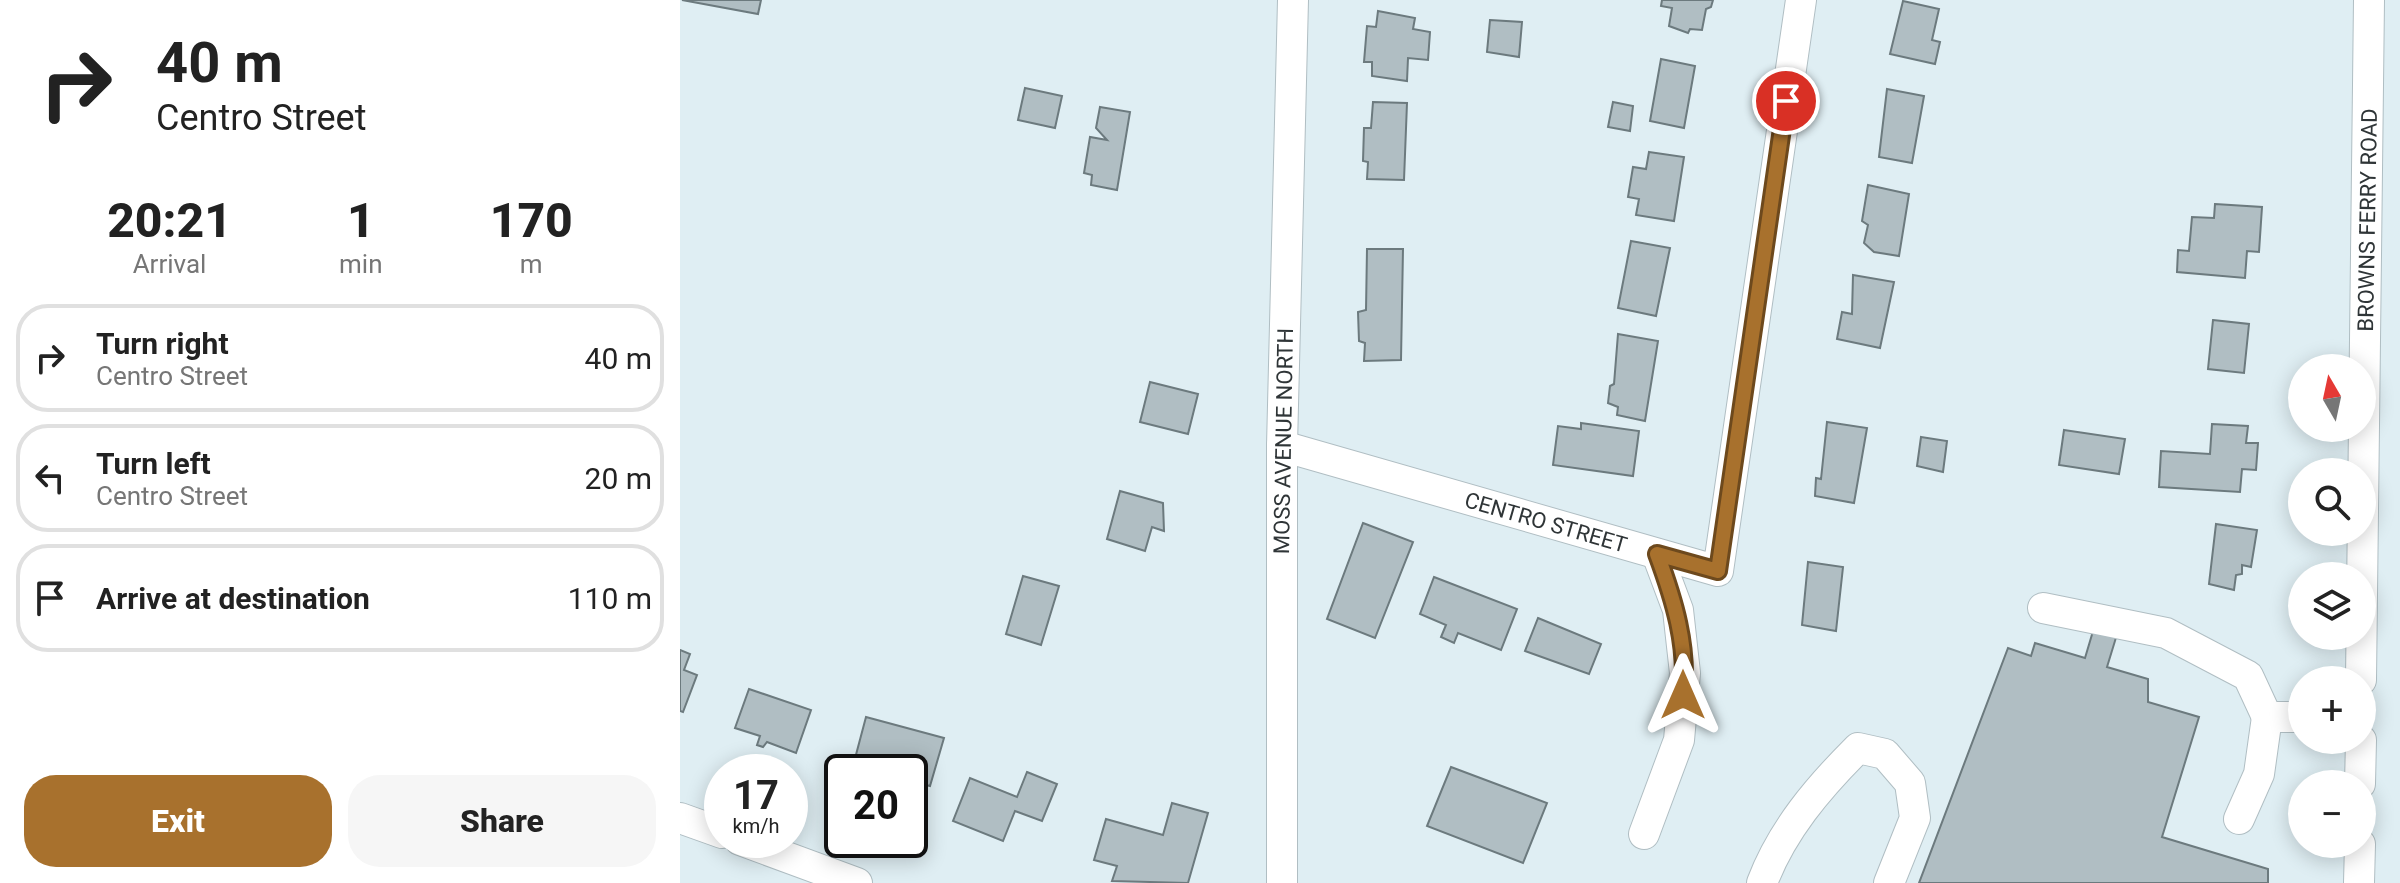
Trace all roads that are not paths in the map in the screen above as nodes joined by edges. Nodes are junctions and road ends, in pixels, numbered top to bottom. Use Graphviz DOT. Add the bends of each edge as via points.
graph roads {
  1 [pos="1293,0"];
  2 [pos="1801,0"];
  3 [pos="2369,0"];
  4 [pos="1282,446"];
  5 [pos="1657,554"];
  6 [pos="2043,608"];
  7 [pos="2361,666"];
  8 [pos="2267,717"];
  9 [pos="2288,717"];
  10 [pos="680,818"];
  11 [pos="2239,819"];
  12 [pos="704,827"];
  13 [pos="1644,834"];
  14 [pos="776,858"];
  15 [pos="2360,858"];
  16 [pos="810,875"];
  17 [pos="857,883"];
  18 [pos="1282,883"];
  19 [pos="1762,883"];
  20 [pos="1889,883"];
  21 [pos="2359,883"];
  1 -- 4 [label="street, MOSS AVENUE NORTH"];
  2 -- 5 [label="street, CENTRO STREET" via="1718,571"];
  3 -- 7 [label="street, BROWNS FERRY ROAD"];
  4 -- 5 [label="street, CENTRO STREET"];
  4 -- 18 [label="street, MOSS AVENUE NORTH"];
  5 -- 13 [label="street" via="1678,610 1685,673 1679,740"];
  6 -- 8 [label="street" via="2166,633 2248,676"];
  8 -- 9 [label="street"];
  8 -- 11 [label="street" via="2259,774"];
  10 -- 12 [label="street"];
  14 -- 16 [label="street"];
  15 -- 21 [label="street"];
  16 -- 17 [label="street"];
  19 -- 20 [label="street" via="1774,853 1820,787 1858,748 1885,754 1910,783 1915,818"];
}
